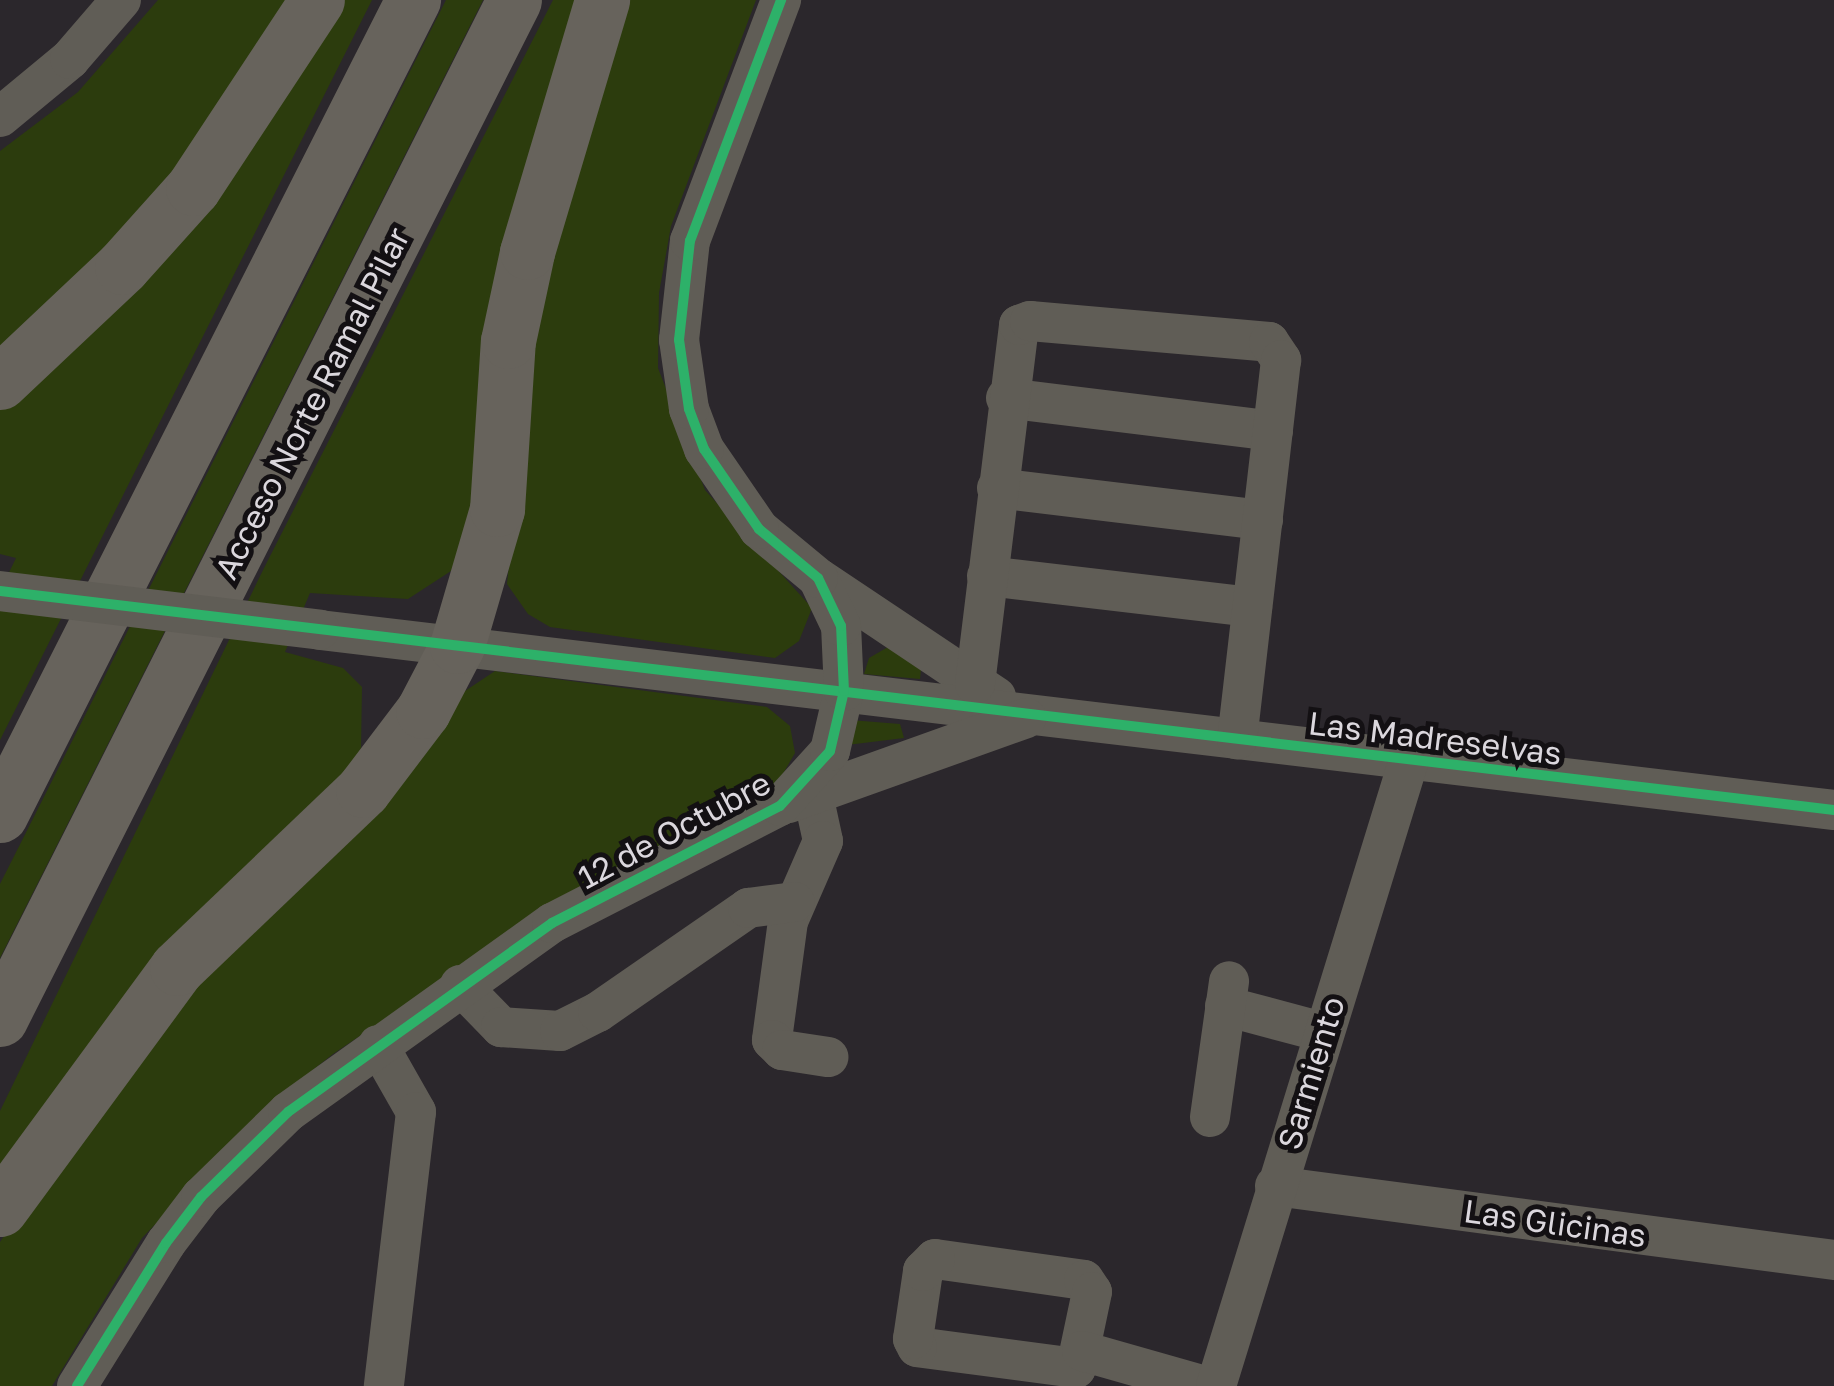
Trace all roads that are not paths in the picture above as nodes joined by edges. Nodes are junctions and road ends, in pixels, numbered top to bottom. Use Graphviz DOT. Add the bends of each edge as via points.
graph roads {
  1 [pos="121,0"];
  2 [pos="317,0"];
  3 [pos="413,0"];
  4 [pos="514,0"];
  5 [pos="602,0"];
  6 [pos="781,0"];
  7 [pos="0,117"];
  8 [pos="0,382"];
  9 [pos="1006,398"];
  10 [pos="1274,431"];
  11 [pos="996,488"];
  12 [pos="1263,520"];
  13 [pos="986,576"];
  14 [pos="818,578"];
  15 [pos="0,591"];
  16 [pos="1252,607"];
  17 [pos="457,646"];
  18 [pos="975,684"];
  19 [pos="844,691"];
  20 [pos="1030,717"];
  21 [pos="1236,740"];
  22 [pos="1409,760"];
  23 [pos="796,801"];
  24 [pos="1834,810"];
  25 [pos="0,815"];
  26 [pos="795,902"];
  27 [pos="460,985"];
  28 [pos="0,1020"];
  29 [pos="1323,1032"];
  30 [pos="378,1045"];
  31 [pos="828,1056"];
  32 [pos="1210,1118"];
  33 [pos="1275,1186"];
  34 [pos="0,1208"];
  35 [pos="1834,1260"];
  36 [pos="1103,1366"];
  37 [pos="77,1386"];
  38 [pos="384,1386"];
  39 [pos="1205,1386"];
  40 [pos="1216,1386"];
  1 -- 7 [label="street" via="70,59"];
  2 -- 8 [label="highway" via="192,188 122,268"];
  3 -- 25 [label="highway"];
  4 -- 28 [label="highway, Acceso Norte Ramal Pilar"];
  5 -- 17 [label="highway" via="526,252 508,340 497,509"];
  6 -- 14 [label="street, 12 de Octubre" via="690,241 679,340 704,449 759,530"];
  9 -- 10 [label="street"];
  9 -- 10 [label="street" via="1014,335 1030,320 1268,342 1281,360"];
  9 -- 11 [label="street"];
  10 -- 12 [label="street"];
  11 -- 12 [label="street"];
  11 -- 13 [label="street"];
  12 -- 16 [label="street"];
  13 -- 16 [label="street"];
  13 -- 18 [label="street"];
  14 -- 18 [label="street, Las Madreselvas"];
  14 -- 19 [label="street, 12 de Octubre" via="841,626"];
  15 -- 17 [label="street, bridge"];
  16 -- 21 [label="street"];
  17 -- 19 [label="street"];
  17 -- 34 [label="highway" via="423,712 363,790 178,968"];
  18 -- 20 [label="street, Las Madreselvas"];
  19 -- 20 [label="street"];
  19 -- 23 [label="street, 12 de Octubre" via="830,751"];
  20 -- 21 [label="street, Las Madreselvas"];
  20 -- 23 [label="street, Las Madreselvas"];
  21 -- 22 [label="street, Las Madreselvas"];
  22 -- 24 [label="street, Las Madreselvas"];
  22 -- 29 [label="street, Sarmiento"];
  23 -- 26 [label="street" via="822,841"];
  23 -- 27 [label="street, 12 de Octubre" via="552,923"];
  26 -- 27 [label="street" via="748,908 560,1031 501,1026"];
  26 -- 31 [label="street" via="783,942 772,1040 782,1050"];
  27 -- 30 [label="street, 12 de Octubre"];
  29 -- 32 [label="street" via="1227,994"];
  29 -- 33 [label="street, Sarmiento"];
  30 -- 37 [label="street, 12 de Octubre" via="288,1112 202,1197 134,1289"];
  30 -- 38 [label="street" via="416,1112"];
  33 -- 35 [label="street, Las Glicinas"];
  33 -- 40 [label="street, Sarmiento"];
  36 -- 39 [label="street"];
}
